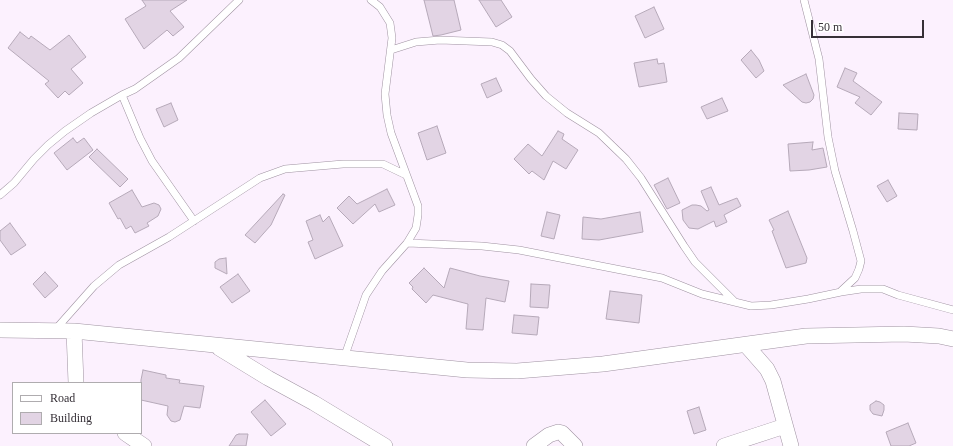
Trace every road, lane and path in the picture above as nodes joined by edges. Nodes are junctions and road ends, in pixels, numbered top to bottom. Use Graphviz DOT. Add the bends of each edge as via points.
graph roads {
  1 [pos="239,0"];
  2 [pos="371,0"];
  3 [pos="804,0"];
  4 [pos="391,50"];
  5 [pos="122,95"];
  6 [pos="406,175"];
  7 [pos="0,194"];
  8 [pos="194,221"];
  9 [pos="408,243"];
  10 [pos="841,292"];
  11 [pos="734,302"];
  12 [pos="953,310"];
  13 [pos="0,330"];
  14 [pos="54,330"];
  15 [pos="74,331"];
  16 [pos="953,339"];
  17 [pos="216,345"];
  18 [pos="746,345"];
  19 [pos="344,358"];
  20 [pos="76,382"];
  21 [pos="786,426"];
  22 [pos="126,434"];
  23 [pos="144,446"];
  24 [pos="385,446"];
  25 [pos="534,446"];
  26 [pos="575,446"];
  27 [pos="724,446"];
  28 [pos="791,446"];
  1 -- 5 [label="lane" via="179,58"];
  2 -- 4 [label="lane" via="380,7 390,23"];
  3 -- 10 [label="lane" via="819,59 828,137 835,171 861,261 854,278"];
  4 -- 6 [label="lane" via="385,94 387,115"];
  4 -- 11 [label="lane" via="416,42 440,40 492,42 502,45 510,51 546,96 599,133 626,159 695,262"];
  5 -- 7 [label="lane" via="65,131"];
  5 -- 8 [label="lane" via="152,161"];
  6 -- 8 [label="lane" via="383,164 285,169 260,178"];
  6 -- 9 [label="lane" via="418,206 416,228"];
  8 -- 14 [label="lane" via="119,265 83,297"];
  9 -- 11 [label="lane" via="519,250 662,278 702,294"];
  9 -- 19 [label="lane" via="382,271 366,295"];
  10 -- 11 [label="lane" via="772,305 751,306"];
  10 -- 12 [label="lane" via="883,289"];
  13 -- 14 [label="street"];
  14 -- 15 [label="street"];
  15 -- 17 [label="street"];
  15 -- 20 [label="street"];
  16 -- 18 [label="street" via="904,334 806,336"];
  17 -- 19 [label="street"];
  17 -- 24 [label="street"];
  18 -- 19 [label="street" via="603,364 517,371 467,370"];
  18 -- 21 [label="street" via="770,374"];
  21 -- 27 [label="street"];
  21 -- 28 [label="street"];
  22 -- 23 [label="street"];
  25 -- 26 [label="street" via="558,432"];
}
